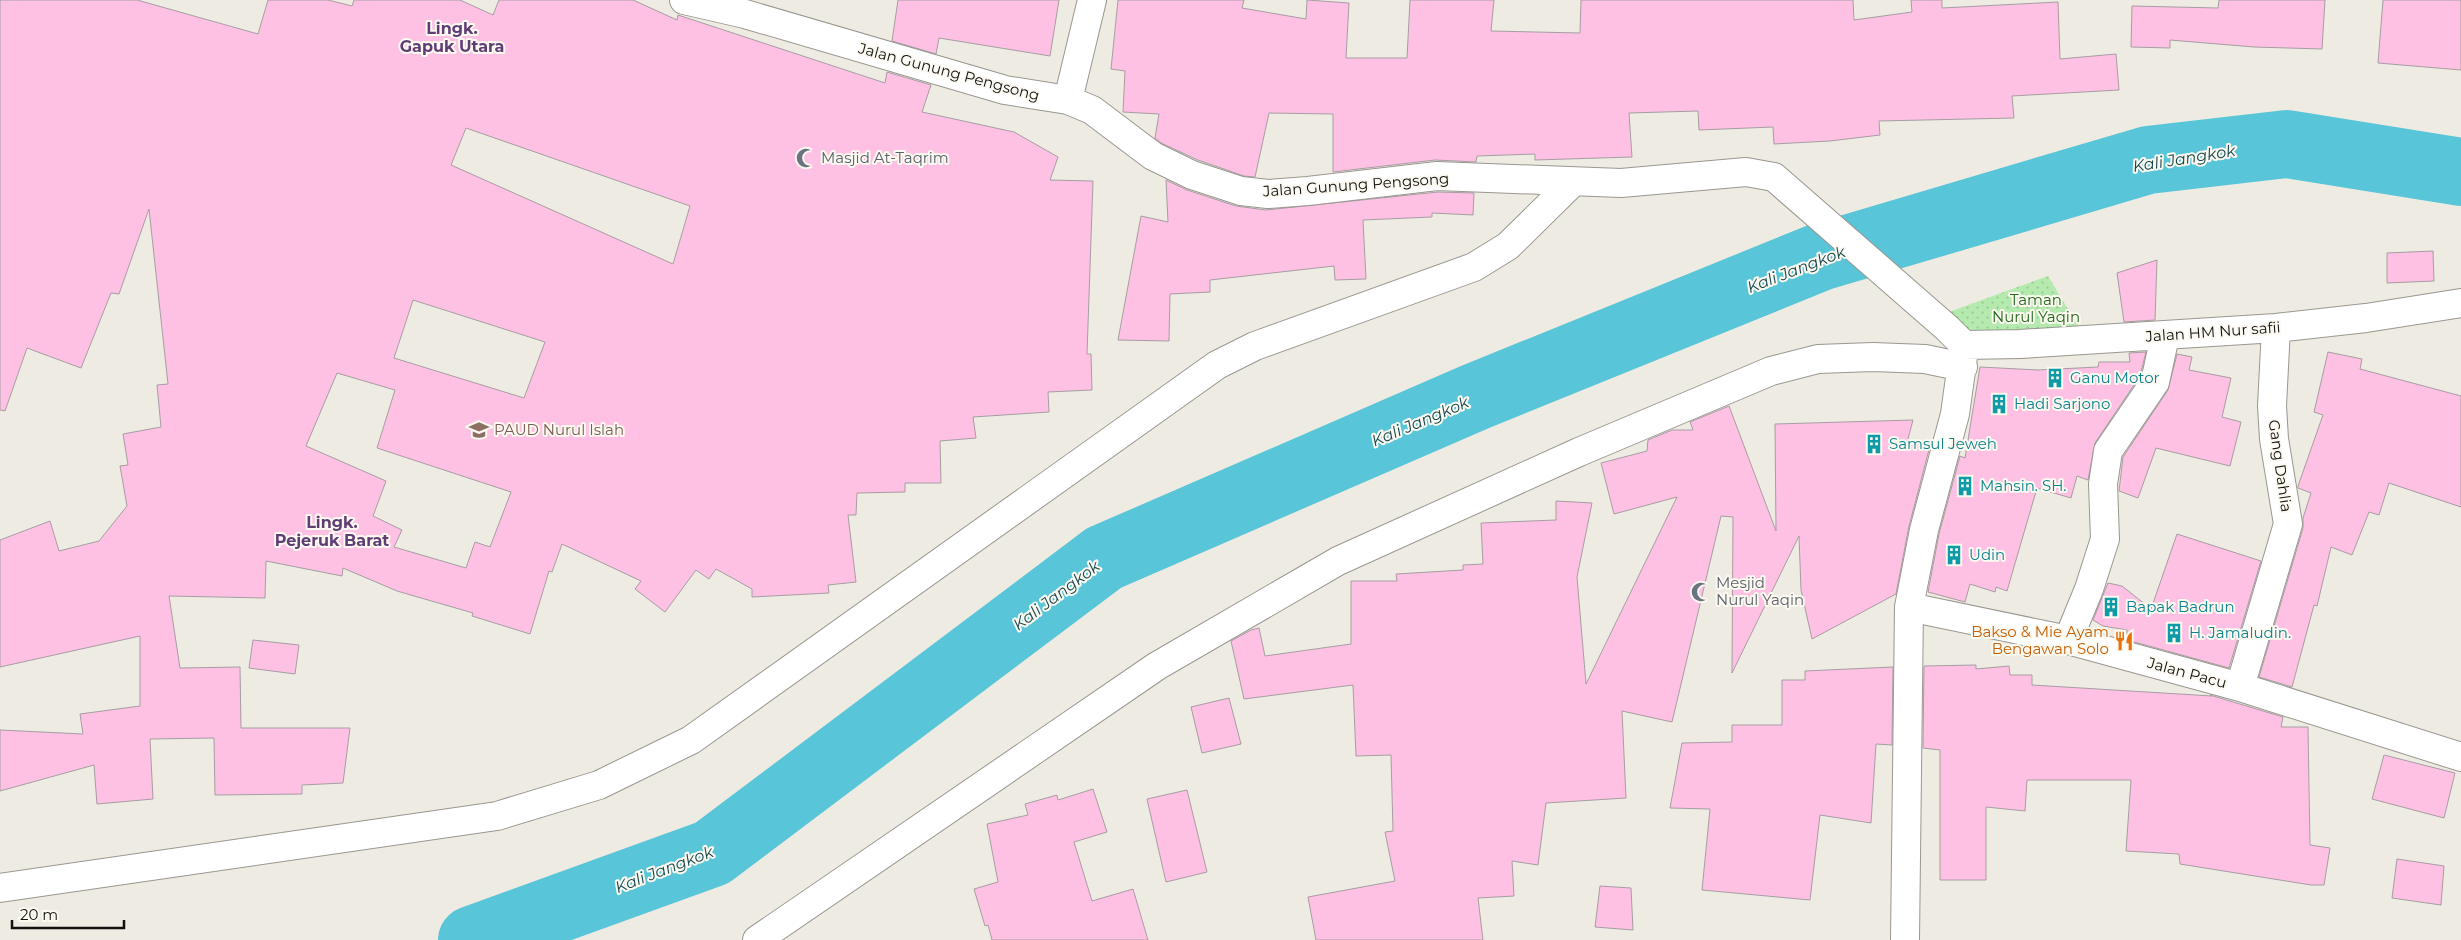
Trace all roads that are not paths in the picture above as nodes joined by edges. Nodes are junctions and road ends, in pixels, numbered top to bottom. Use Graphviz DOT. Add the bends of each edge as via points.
graph roads {
  1 [pos="684,0"];
  2 [pos="1092,0"];
  3 [pos="1068,100"];
  4 [pos="1573,182"];
  5 [pos="2461,303"];
  6 [pos="2276,328"];
  7 [pos="2165,336"];
  8 [pos="1958,346"];
  9 [pos="1909,607"];
  10 [pos="2068,640"];
  11 [pos="2240,687"];
  12 [pos="2461,757"];
  13 [pos="0,888"];
  14 [pos="757,940"];
  15 [pos="1905,940"];
  1 -- 3 [label="street, Jalan Gunung Pengsong" via="745,14 1005,90"];
  2 -- 3 [label="street"];
  3 -- 4 [label="street, Jalan Gunung Pengsong" via="1092,110 1154,156 1192,175 1241,191 1268,194 1308,191 1437,176"];
  4 -- 8 [label="street, Jalan Gunung Pengsong" via="1621,183 1746,172 1774,177"];
  4 -- 13 [label="street" via="1508,246 1474,267 1255,346 1217,365 691,740 599,785 498,816"];
  5 -- 6 [label="street, Jalan HM Nur safii"];
  6 -- 7 [label="street, Jalan HM Nur safii"];
  6 -- 11 [label="street, Gang Dahlia" via="2272,406 2274,439 2288,524"];
  7 -- 8 [label="street, Jalan HM Nur safii"];
  7 -- 10 [label="street" via="2155,382 2108,451 2103,484 2104,539 2089,589"];
  8 -- 9 [label="street" via="1955,414 1926,522"];
  8 -- 14 [label="street, Jalan HM Nur safii" via="1925,359 1818,359 1771,371 1579,452 1338,561 1157,666"];
  9 -- 10 [label="street, Jalan Pacu"];
  9 -- 15 [label="street"];
  10 -- 11 [label="street, Jalan Pacu"];
  11 -- 12 [label="street, Jalan Pacu"];
}
